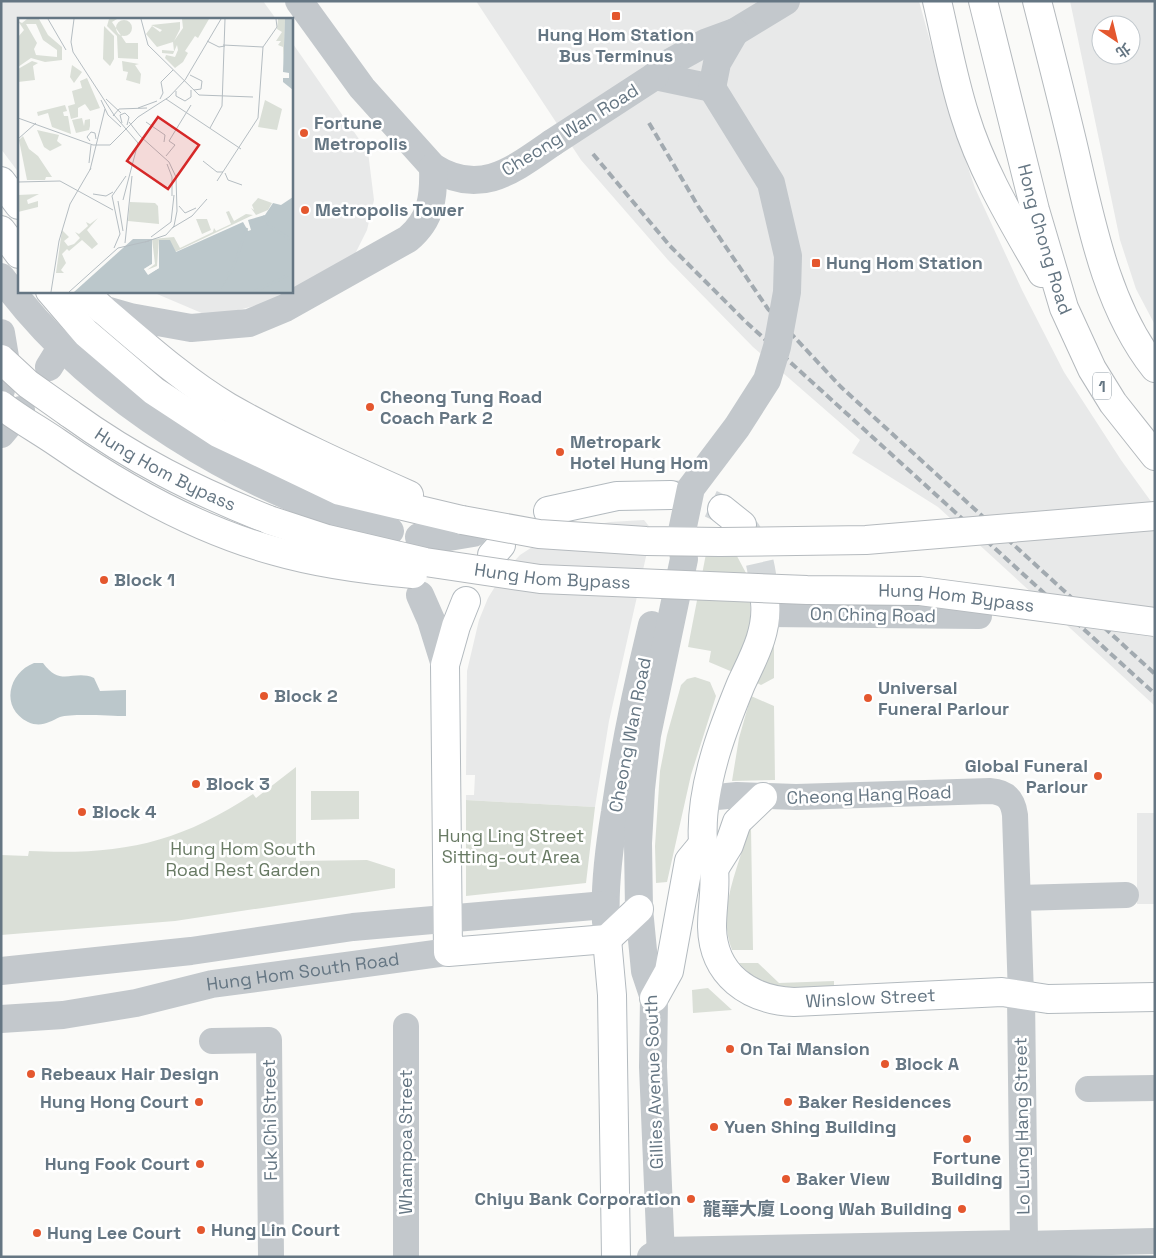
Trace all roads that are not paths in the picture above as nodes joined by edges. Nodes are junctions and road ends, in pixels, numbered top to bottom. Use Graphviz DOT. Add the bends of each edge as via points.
graph roads {
  1 [pos="786,1"];
  2 [pos="937,1"];
  3 [pos="983,1"];
  4 [pos="1037,1"];
  5 [pos="305,3"];
  6 [pos="735,32"];
  7 [pos="655,76"];
  8 [pos="712,88"];
  9 [pos="433,167"];
  10 [pos="1,181"];
  11 [pos="18,204"];
  12 [pos="1,230"];
  13 [pos="18,253"];
  14 [pos="1,277"];
  15 [pos="51,292"];
  16 [pos="93,300"];
  17 [pos="1064,308"];
  18 [pos="1,333"];
  19 [pos="1,359"];
  20 [pos="1155,368"];
  21 [pos="1,390"];
  22 [pos="11,408"];
  23 [pos="1,434"];
  24 [pos="1155,456"];
  25 [pos="671,494"];
  26 [pos="548,511"];
  27 [pos="1155,516"];
  28 [pos="468,527"];
  29 [pos="390,531"];
  30 [pos="419,537"];
  31 [pos="540,579"];
  32 [pos="420,594"];
  33 [pos="466,600"];
  34 [pos="766,608"];
  35 [pos="979,616"];
  36 [pos="1155,622"];
  37 [pos="445,665"];
  38 [pos="649,678"];
  39 [pos="763,797"];
  40 [pos="707,798"];
  41 [pos="703,844"];
  42 [pos="714,869"];
  43 [pos="1126,895"];
  44 [pos="1019,898"];
  45 [pos="605,905"];
  46 [pos="638,909"];
  47 [pos="447,919"];
  48 [pos="607,939"];
  49 [pos="448,952"];
  50 [pos="1,970"];
  51 [pos="1021,996"];
  52 [pos="1155,997"];
  53 [pos="654,998"];
  54 [pos="1,1019"];
  55 [pos="406,1026"];
  56 [pos="212,1041"];
  57 [pos="1155,1088"];
  58 [pos="1088,1089"];
  59 [pos="1155,1241"];
  60 [pos="1024,1250"];
  61 [pos="852,1252"];
  62 [pos="658,1255"];
  63 [pos="271,1257"];
  64 [pos="406,1257"];
  65 [pos="616,1257"];
  1 -- 6 [label="street"];
  2 -- 17 [label="main road" via="964,116 986,171"];
  3 -- 17 [label="main road, Hong Chong Road / 1" via="1035,210"];
  4 -- 20 [label="main road" via="1109,282 1135,337"];
  5 -- 9 [label="street, Cheong Wan Road" via="322,35 362,88"];
  6 -- 7 [label="street" via="682,55"];
  6 -- 8 [label="street" via="717,63"];
  7 -- 8 [label="street, Cheong Wan Road"];
  7 -- 9 [label="street, Cheong Wan Road, bridge" via="516,168 479,181 457,180"];
  8 -- 38 [label="street, Cheong Wan Road, bridge" via="771,184 788,256 787,292 777,347 766,380 742,421 691,488 681,536 669,558"];
  9 -- 16 [label="street" via="432,203 418,231 267,316 240,324 191,328 158,323"];
  10 -- 11 [label="main road"];
  12 -- 13 [label="main road"];
  14 -- 29 [label="street" via="56,357 100,383 169,432 297,501 360,524"];
  15 -- 28 [label="main road" via="86,333 154,391 218,433 340,491"];
  16 -- 28 [label="main road" via="145,346 227,406"];
  17 -- 24 [label="main road, Hong Chong Road / 1" via="1092,369 1118,411"];
  18 -- 21 [label="street" via="5,357"];
  19 -- 31 [label="main road, Hung Hom Bypass, bridge" via="28,384 113,445 164,475 221,502 281,525 354,545 425,562"];
  22 -- 23 [label="street"];
  22 -- 31 [label="main road, bridge" via="85,462 208,527 244,541 323,562 374,570 427,576"];
  25 -- 26 [label="main road" via="617,496"];
  27 -- 28 [label="main road, bridge" via="866,540 646,541"];
  28 -- 30 [label="street" via="443,538"];
  31 -- 36 [label="main road, Hung Hom Bypass, bridge" via="807,590 920,591"];
  32 -- 37 [label="street"];
  33 -- 37 [label="main road"];
  34 -- 35 [label="street, On Ching Road"];
  34 -- 40 [label="main road" via="761,638 716,754"];
  37 -- 47 [label="main road"];
  38 -- 45 [label="street, Cheong Wan Road" via="622,762"];
  38 -- 46 [label="street, Cheong Wan Road" via="641,789"];
  39 -- 40 [label="street, Cheong Hang Road"];
  39 -- 42 [label="main road" via="737,822"];
  39 -- 44 [label="street, Cheong Hang Road" via="1000,792 1014,806"];
  40 -- 41 [label="main road"];
  41 -- 42 [label="main road, Winslow Street"];
  41 -- 53 [label="main road" via="689,862 669,971"];
  42 -- 51 [label="main road, Winslow Street" via="712,927 716,953 739,985 761,998 794,1002 1002,992"];
  43 -- 44 [label="street"];
  44 -- 51 [label="street, Cheong Hang Road"];
  45 -- 47 [label="street, Hung Hom South Road"];
  45 -- 48 [label="street, Cheong Wan Road"];
  46 -- 48 [label="main road"];
  46 -- 53 [label="street, Gillies Avenue South" via="645,971"];
  47 -- 49 [label="main road"];
  47 -- 50 [label="street, Hung Hom South Road" via="353,927 191,951"];
  48 -- 49 [label="main road, Hung Hom South Road"];
  48 -- 65 [label="main road" via="612,995"];
  49 -- 54 [label="street, Hung Hom South Road" via="212,984 136,1003 63,1014"];
  51 -- 52 [label="main road, Winslow Street" via="1048,999"];
  51 -- 60 [label="street, Lo Lung Hang Street"];
  53 -- 62 [label="street, Gillies Avenue South"];
  55 -- 64 [label="street, Whampoa Street"];
  56 -- 63 [label="street, Fuk Chi Street" via="269,1040"];
  57 -- 58 [label="street"];
  59 -- 60 [label="street"];
  60 -- 61 [label="street"];
  61 -- 62 [label="street"];
}
